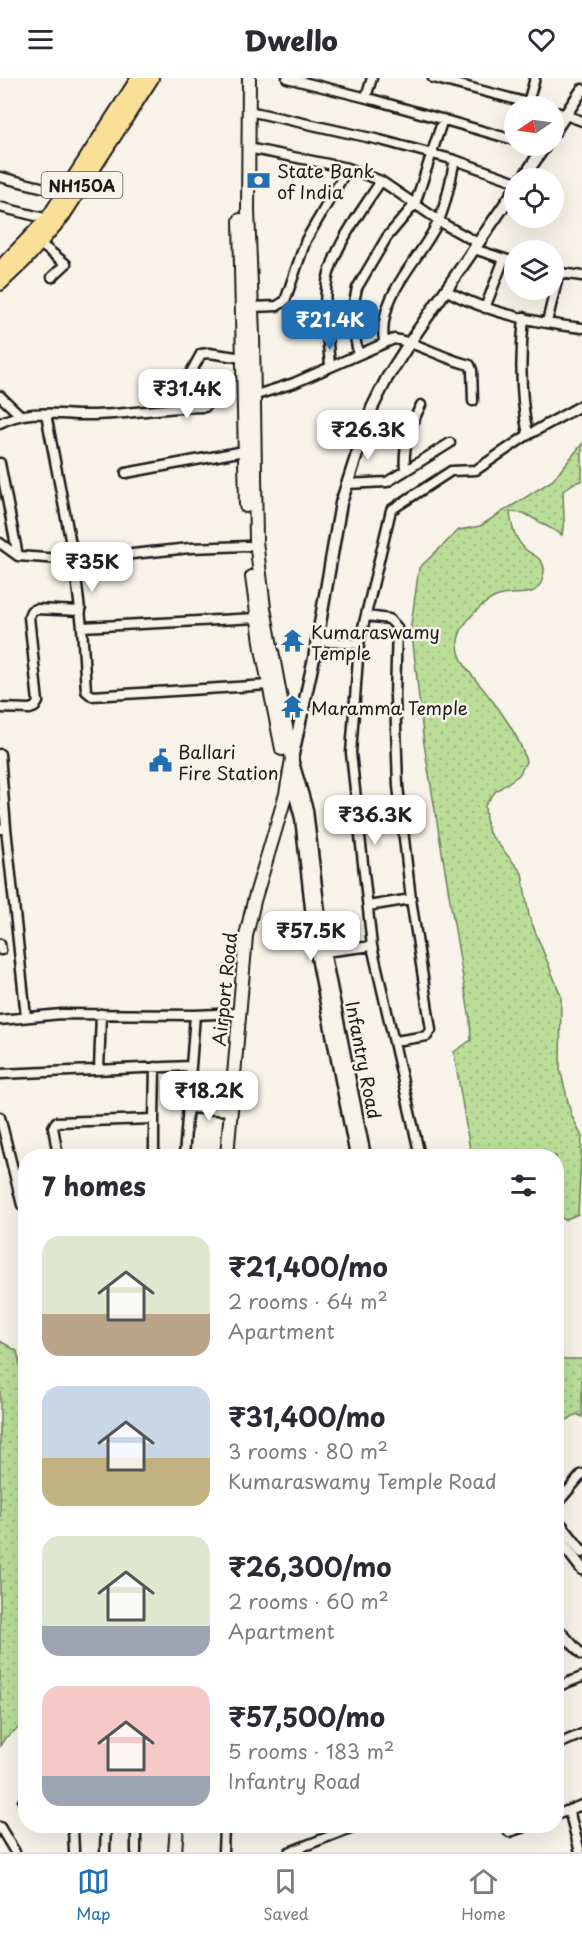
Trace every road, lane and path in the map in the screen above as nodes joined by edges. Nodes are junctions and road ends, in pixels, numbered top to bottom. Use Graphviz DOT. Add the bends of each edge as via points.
graph roads {
  1 [pos="139,78"];
  2 [pos="151,78"];
  3 [pos="242,78"];
  4 [pos="249,78"];
  5 [pos="287,78"];
  6 [pos="372,78"];
  7 [pos="433,78"];
  8 [pos="535,78"];
  9 [pos="582,90"];
  10 [pos="530,96"];
  11 [pos="366,97"];
  12 [pos="504,98"];
  13 [pos="249,111"];
  14 [pos="566,114"];
  15 [pos="564,117"];
  16 [pos="442,119"];
  17 [pos="582,121"];
  18 [pos="504,136"];
  19 [pos="248,148"];
  20 [pos="433,153"];
  21 [pos="455,160"];
  22 [pos="348,168"];
  23 [pos="0,177"];
  24 [pos="504,177"];
  25 [pos="381,181"];
  26 [pos="65,193"];
  27 [pos="415,204"];
  28 [pos="504,205"];
  29 [pos="0,207"];
  30 [pos="48,219"];
  31 [pos="439,221"];
  32 [pos="39,243"];
  33 [pos="476,246"];
  34 [pos="504,259"];
  35 [pos="1,266"];
  36 [pos="564,273"];
  37 [pos="582,276"];
  38 [pos="52,277"];
  39 [pos="0,283"];
  40 [pos="445,290"];
  41 [pos="551,300"];
  42 [pos="252,307"];
  43 [pos="485,308"];
  44 [pos="524,317"];
  45 [pos="547,322"];
  46 [pos="582,328"];
  47 [pos="384,341"];
  48 [pos="410,342"];
  49 [pos="358,353"];
  50 [pos="243,358"];
  51 [pos="330,366"];
  52 [pos="185,383"];
  53 [pos="0,396"];
  54 [pos="253,396"];
  55 [pos="473,401"];
  56 [pos="421,405"];
  57 [pos="582,405"];
  58 [pos="205,407"];
  59 [pos="19,414"];
  60 [pos="46,414"];
  61 [pos="0,423"];
  62 [pos="528,435"];
  63 [pos="450,443"];
  64 [pos="244,451"];
  65 [pos="0,463"];
  66 [pos="405,470"];
  67 [pos="126,473"];
  68 [pos="346,484"];
  69 [pos="0,543"];
  70 [pos="249,546"];
  71 [pos="18,556"];
  72 [pos="74,560"];
  73 [pos="81,611"];
  74 [pos="368,616"];
  75 [pos="257,618"];
  76 [pos="82,627"];
  77 [pos="316,641"];
  78 [pos="359,644"];
  79 [pos="269,685"];
  80 [pos="0,708"];
  81 [pos="0,754"];
  82 [pos="0,768"];
  83 [pos="290,768"];
  84 [pos="3,829"];
  85 [pos="411,899"];
  86 [pos="368,906"];
  87 [pos="372,946"];
  88 [pos="324,952"];
  89 [pos="239,1013"];
  90 [pos="101,1014"];
  91 [pos="195,1015"];
  92 [pos="26,1017"];
  93 [pos="0,1020"];
  94 [pos="395,1041"];
  95 [pos="190,1066"];
  96 [pos="155,1067"];
  97 [pos="99,1070"];
  98 [pos="0,1074"];
  99 [pos="189,1107"];
  100 [pos="231,1111"];
  101 [pos="0,1117"];
  102 [pos="154,1119"];
  103 [pos="57,1149"];
  104 [pos="154,1149"];
  105 [pos="185,1149"];
  106 [pos="228,1149"];
  107 [pos="355,1149"];
  108 [pos="364,1149"];
  109 [pos="418,1149"];
  110 [pos="18,1189"];
  111 [pos="582,1474"];
  112 [pos="564,1495"];
  113 [pos="564,1529"];
  114 [pos="564,1545"];
  115 [pos="582,1552"];
  116 [pos="582,1569"];
  117 [pos="564,1635"];
  118 [pos="582,1655"];
  119 [pos="582,1677"];
  120 [pos="564,1684"];
  121 [pos="582,1734"];
  122 [pos="564,1742"];
  123 [pos="582,1805"];
  124 [pos="569,1810"];
  125 [pos="564,1812"];
  126 [pos="0,1827"];
  127 [pos="73,1833"];
  128 [pos="106,1833"];
  129 [pos="136,1833"];
  130 [pos="176,1833"];
  131 [pos="224,1833"];
  132 [pos="338,1833"];
  133 [pos="15,1852"];
  134 [pos="74,1852"];
  135 [pos="105,1852"];
  136 [pos="136,1852"];
  137 [pos="175,1852"];
  138 [pos="223,1852"];
  139 [pos="289,1852"];
  140 [pos="580,1852"];
  1 -- 26 [label="highway, NH150A"];
  2 -- 32 [label="highway, NH150A" via="62,216"];
  3 -- 50 [label="main road"];
  4 -- 13 [label="main road"];
  5 -- 11 [label="street"];
  6 -- 11 [label="street"];
  7 -- 12 [label="street"];
  8 -- 10 [label="street"];
  9 -- 14 [label="street"];
  11 -- 16 [label="street"];
  13 -- 19 [label="main road"];
  13 -- 20 [label="street"];
  14 -- 15 [label="street"];
  14 -- 17 [label="street"];
  16 -- 18 [label="street"];
  16 -- 20 [label="street"];
  19 -- 22 [label="street"];
  19 -- 42 [label="main road"];
  20 -- 21 [label="street"];
  20 -- 27 [label="street"];
  21 -- 24 [label="street"];
  21 -- 31 [label="street"];
  22 -- 25 [label="street"];
  22 -- 42 [label="street" via="306,240 285,301 277,306"];
  23 -- 26 [label="street"];
  25 -- 27 [label="street"];
  25 -- 51 [label="street" via="342,243 328,275"];
  26 -- 30 [label="highway, NH150A"];
  27 -- 31 [label="street"];
  27 -- 49 [label="street" via="387,237 357,288 351,316"];
  28 -- 33 [label="street"];
  29 -- 30 [label="street"];
  30 -- 35 [label="highway, NH150A"];
  31 -- 33 [label="street"];
  31 -- 47 [label="street" via="386,307"];
  32 -- 38 [label="street" via="66,264"];
  32 -- 39 [label="highway, NH150A"];
  33 -- 34 [label="street"];
  33 -- 40 [label="street"];
  34 -- 43 [label="street"];
  36 -- 37 [label="street"];
  40 -- 43 [label="street"];
  40 -- 48 [label="street"];
  41 -- 45 [label="street"];
  42 -- 54 [label="main road"];
  43 -- 44 [label="street"];
  44 -- 45 [label="street"];
  44 -- 62 [label="street" via="521,363"];
  45 -- 46 [label="street"];
  47 -- 48 [label="street"];
  47 -- 49 [label="street"];
  48 -- 55 [label="street" via="472,367"];
  48 -- 68 [label="street" via="372,408"];
  49 -- 51 [label="street"];
  50 -- 52 [label="street" via="201,354"];
  50 -- 64 [label="main road"];
  51 -- 54 [label="street"];
  53 -- 59 [label="street"];
  54 -- 83 [label="main road" via="256,541"];
  56 -- 66 [label="street" via="406,436"];
  57 -- 62 [label="street"];
  58 -- 60 [label="street" via="94,415"];
  59 -- 60 [label="street"];
  59 -- 61 [label="street"];
  60 -- 72 [label="street"];
  62 -- 74 [label="street" via="476,470 451,471 391,510"];
  63 -- 66 [label="street"];
  64 -- 67 [label="street"];
  64 -- 70 [label="main road"];
  65 -- 71 [label="street"];
  66 -- 68 [label="street" via="387,482"];
  68 -- 77 [label="street"];
  69 -- 71 [label="street"];
  70 -- 72 [label="street"];
  70 -- 75 [label="main road"];
  71 -- 72 [label="street"];
  72 -- 73 [label="street"];
  73 -- 76 [label="street"];
  73 -- 80 [label="street" via="31,611 38,702 30,709"];
  74 -- 78 [label="street"];
  74 -- 85 [label="street" via="389,619 397,627 398,786"];
  75 -- 76 [label="street"];
  75 -- 79 [label="main road"];
  76 -- 79 [label="street" via="86,691 92,696"];
  77 -- 78 [label="street"];
  77 -- 83 [label="street"];
  78 -- 86 [label="street" via="351,753"];
  79 -- 83 [label="main road"];
  81 -- 82 [label="street"];
  82 -- 84 [label="street"];
  83 -- 88 [label="street, Infantry Road" via="307,810"];
  83 -- 89 [label="main road, Airport Road" via="249,924"];
  83 -- 107 [label="street, Infantry Road" via="301,818 316,952"];
  84 -- 92 [label="street"];
  85 -- 86 [label="street"];
  85 -- 94 [label="street" via="431,1030 427,1036"];
  86 -- 87 [label="street"];
  87 -- 88 [label="street"];
  87 -- 94 [label="street"];
  88 -- 108 [label="street, Infantry Road"];
  89 -- 91 [label="street"];
  89 -- 100 [label="main road, Airport Road"];
  90 -- 91 [label="street"];
  90 -- 92 [label="street"];
  90 -- 97 [label="street"];
  91 -- 95 [label="street"];
  92 -- 93 [label="street"];
  94 -- 109 [label="street"];
  95 -- 96 [label="street"];
  95 -- 99 [label="street"];
  96 -- 97 [label="street"];
  96 -- 102 [label="street"];
  97 -- 98 [label="street"];
  99 -- 100 [label="street"];
  99 -- 105 [label="street"];
  100 -- 106 [label="main road, Airport Road"];
  101 -- 110 [label="street"];
  102 -- 103 [label="street" via="57,1122 53,1127"];
  102 -- 104 [label="street"];
  111 -- 112 [label="street"];
  113 -- 115 [label="street"];
  114 -- 116 [label="street"];
  117 -- 118 [label="street"];
  119 -- 120 [label="street"];
  121 -- 122 [label="street"];
  123 -- 124 [label="street"];
  124 -- 125 [label="street"];
  124 -- 140 [label="street"];
  126 -- 133 [label="street"];
  127 -- 134 [label="street"];
  128 -- 135 [label="street"];
  129 -- 136 [label="street"];
  130 -- 137 [label="main road"];
  131 -- 138 [label="street"];
  132 -- 139 [label="street"];
}
